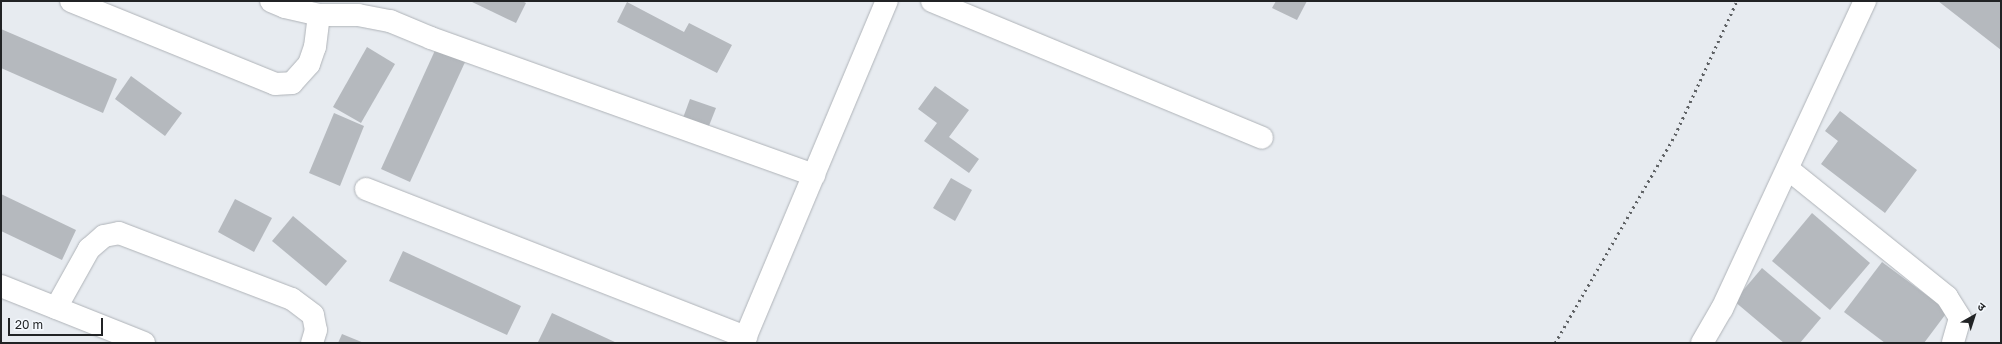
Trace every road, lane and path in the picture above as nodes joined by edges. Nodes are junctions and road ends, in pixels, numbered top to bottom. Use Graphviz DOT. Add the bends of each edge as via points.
graph roads {
  1 [pos="70,1"];
  2 [pos="270,1"];
  3 [pos="887,1"];
  4 [pos="932,1"];
  5 [pos="1865,1"];
  6 [pos="319,15"];
  7 [pos="1262,138"];
  8 [pos="1788,169"];
  9 [pos="814,175"];
  10 [pos="366,189"];
  11 [pos="1,286"];
  12 [pos="56,308"];
  13 [pos="744,340"];
  14 [pos="138,342"];
  15 [pos="312,343"];
  16 [pos="1702,343"];
  17 [pos="1953,343"];
  1 -- 6 [label="street" via="275,84 292,83 310,64"];
  2 -- 6 [label="street"];
  3 -- 9 [label="street"];
  4 -- 7 [label="street"];
  5 -- 8 [label="street"];
  6 -- 9 [label="street" via="358,14 390,21"];
  8 -- 16 [label="street" via="1722,309"];
  8 -- 17 [label="street" via="1947,297 1960,318"];
  9 -- 13 [label="street"];
  10 -- 13 [label="street"];
  11 -- 12 [label="street"];
  12 -- 14 [label="street"];
  12 -- 15 [label="street" via="89,249 104,236 119,233 292,299 313,315 316,330"];
}
